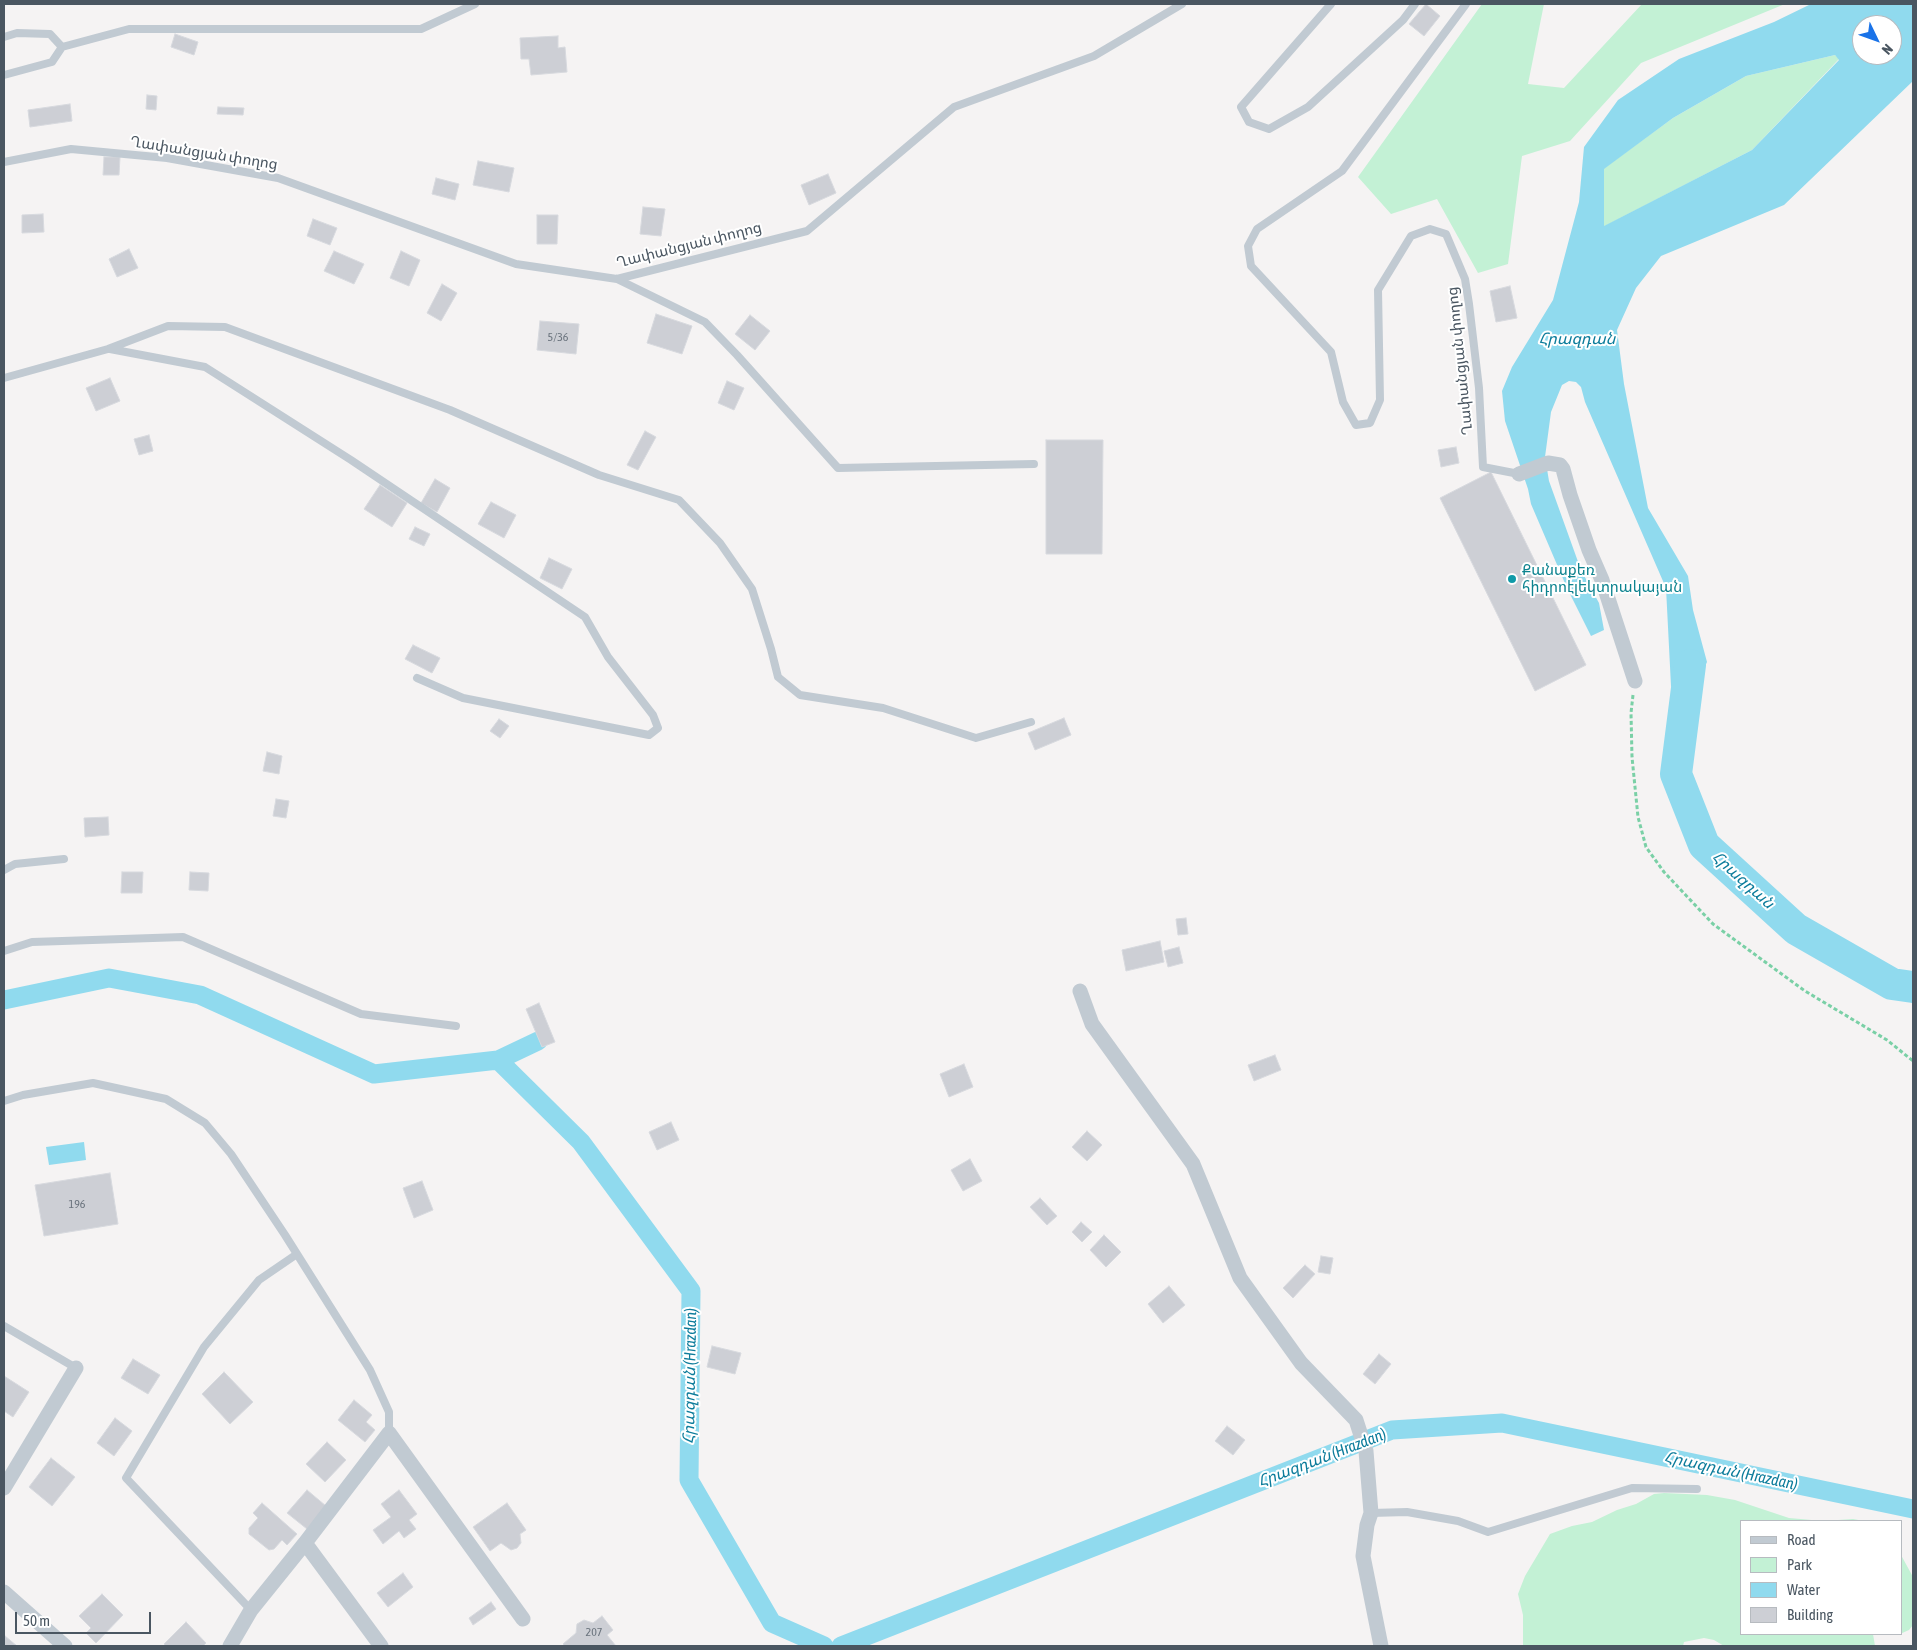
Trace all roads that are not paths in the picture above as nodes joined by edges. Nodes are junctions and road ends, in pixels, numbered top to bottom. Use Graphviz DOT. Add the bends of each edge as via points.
graph roads {
  1 [pos="475,4"];
  2 [pos="1182,4"];
  3 [pos="1332,4"];
  4 [pos="1415,4"];
  5 [pos="1466,4"];
  6 [pos="4,37"];
  7 [pos="62,46"];
  8 [pos="4,75"];
  9 [pos="4,162"];
  10 [pos="617,279"];
  11 [pos="108,349"];
  12 [pos="4,378"];
  13 [pos="1034,464"];
  14 [pos="1519,474"];
  15 [pos="417,678"];
  16 [pos="1635,681"];
  17 [pos="1031,722"];
  18 [pos="64,859"];
  19 [pos="4,870"];
  20 [pos="4,951"];
  21 [pos="1080,991"];
  22 [pos="456,1026"];
  23 [pos="4,1101"];
  24 [pos="297,1254"];
  25 [pos="4,1326"];
  26 [pos="76,1368"];
  27 [pos="389,1432"];
  28 [pos="4,1488"];
  29 [pos="1696,1489"];
  30 [pos="1371,1513"];
  31 [pos="305,1543"];
  32 [pos="4,1592"];
  33 [pos="251,1610"];
  34 [pos="522,1619"];
  35 [pos="66,1646"];
  36 [pos="230,1646"];
  37 [pos="381,1646"];
  38 [pos="1381,1646"];
  1 -- 7 [label="lane" via="421,29 129,29"];
  2 -- 10 [label="lane, Ղափանցյան փողոց" via="1094,56 954,107 807,230"];
  3 -- 4 [label="lane" via="1241,107 1249,122 1269,129 1308,107 1403,20"];
  5 -- 14 [label="lane, Ղափանցյան փողոց" via="1342,171 1257,229 1248,246 1250,266 1331,352 1343,402 1356,424 1370,423 1380,400 1378,290 1412,236 1430,229 1446,234 1465,279 1469,304 1479,388 1483,467"];
  6 -- 7 [label="lane" via="17,33 50,34"];
  7 -- 8 [label="lane" via="52,62"];
  9 -- 10 [label="lane, Ղափանցյան փողոց" via="71,149 168,158 278,178 516,264"];
  10 -- 13 [label="lane" via="705,322 838,468"];
  11 -- 12 [label="lane"];
  11 -- 15 [label="lane" via="205,367 586,617 608,657 653,715 658,728 649,735 463,698"];
  11 -- 17 [label="lane" via="168,326 225,327 450,410 599,474 679,500 720,543 752,589 778,677 800,695 882,708 976,738"];
  14 -- 16 [label="street" via="1548,463 1560,465 1563,469"];
  18 -- 19 [label="lane" via="15,864"];
  20 -- 22 [label="lane" via="32,942 183,938 361,1014"];
  21 -- 30 [label="street" via="1092,1024 1193,1164 1240,1278 1301,1363 1356,1420 1366,1451"];
  23 -- 24 [label="lane" via="93,1083 166,1099 205,1123 231,1154"];
  24 -- 27 [label="lane" via="370,1370 389,1412"];
  24 -- 33 [label="lane" via="259,1280 204,1347 126,1478"];
  25 -- 26 [label="lane"];
  26 -- 28 [label="street"];
  27 -- 31 [label="street"];
  27 -- 34 [label="street"];
  29 -- 30 [label="lane" via="1632,1488 1488,1532 1458,1521 1407,1512"];
  30 -- 38 [label="street" via="1363,1556"];
  31 -- 33 [label="street"];
  31 -- 37 [label="street"];
  32 -- 35 [label="street"];
  33 -- 36 [label="street"];
}
